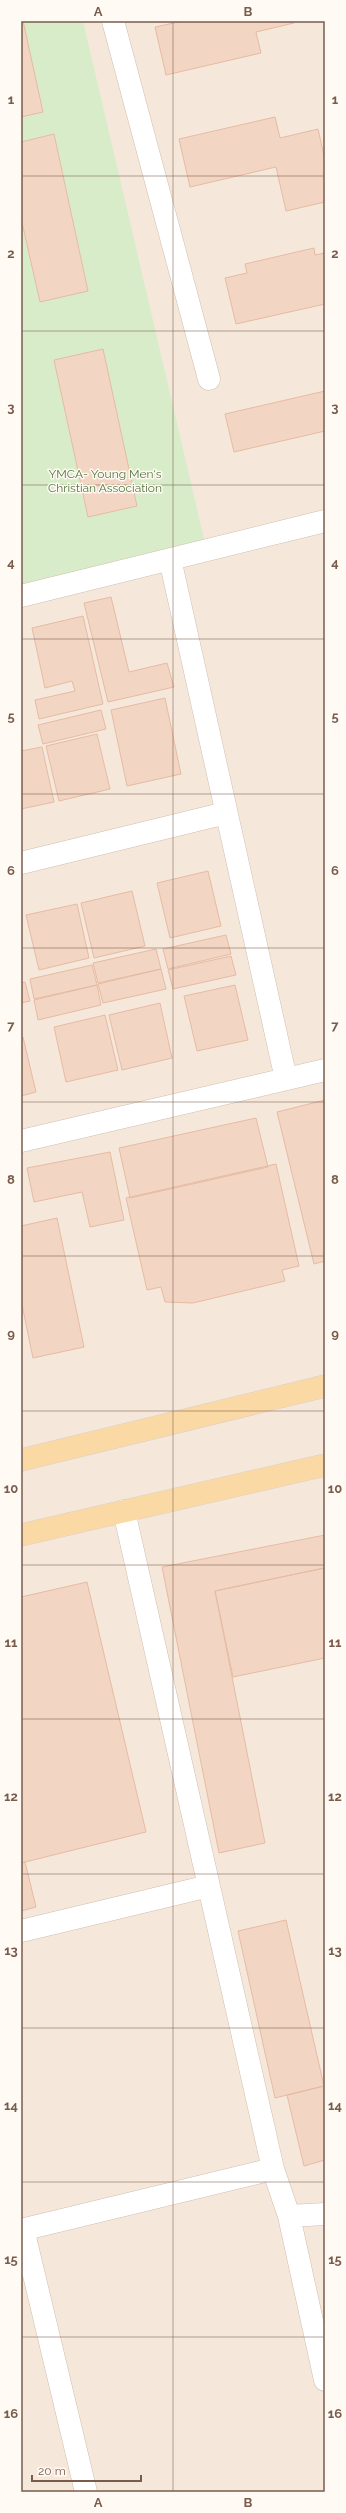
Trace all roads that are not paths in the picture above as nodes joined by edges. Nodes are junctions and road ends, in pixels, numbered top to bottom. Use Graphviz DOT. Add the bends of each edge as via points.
graph roads {
  1 [pos="113,21"];
  2 [pos="209,379"];
  3 [pos="325,521"];
  4 [pos="170,559"];
  5 [pos="21,596"];
  6 [pos="226,813"];
  7 [pos="21,863"];
  8 [pos="325,1070"];
  9 [pos="286,1078"];
  10 [pos="21,1141"];
  11 [pos="325,1386"];
  12 [pos="21,1460"];
  13 [pos="325,1465"];
  14 [pos="124,1511"];
  15 [pos="21,1535"];
  16 [pos="209,1886"];
  17 [pos="21,1931"];
  18 [pos="273,2169"];
  19 [pos="325,2214"];
  20 [pos="289,2216"];
  21 [pos="22,2230"];
  22 [pos="325,2380"];
  23 [pos="86,2492"];
  1 -- 2 [label="street"];
  3 -- 4 [label="street"];
  4 -- 5 [label="street"];
  4 -- 6 [label="street"];
  6 -- 7 [label="street"];
  6 -- 9 [label="street"];
  8 -- 9 [label="street"];
  9 -- 10 [label="street"];
  11 -- 12 [label="main road"];
  13 -- 14 [label="main road"];
  14 -- 15 [label="main road"];
  14 -- 16 [label="street"];
  16 -- 17 [label="street"];
  16 -- 18 [label="street"];
  18 -- 20 [label="street"];
  18 -- 21 [label="street"];
  19 -- 20 [label="street"];
  20 -- 22 [label="street"];
  21 -- 23 [label="street"];
}
